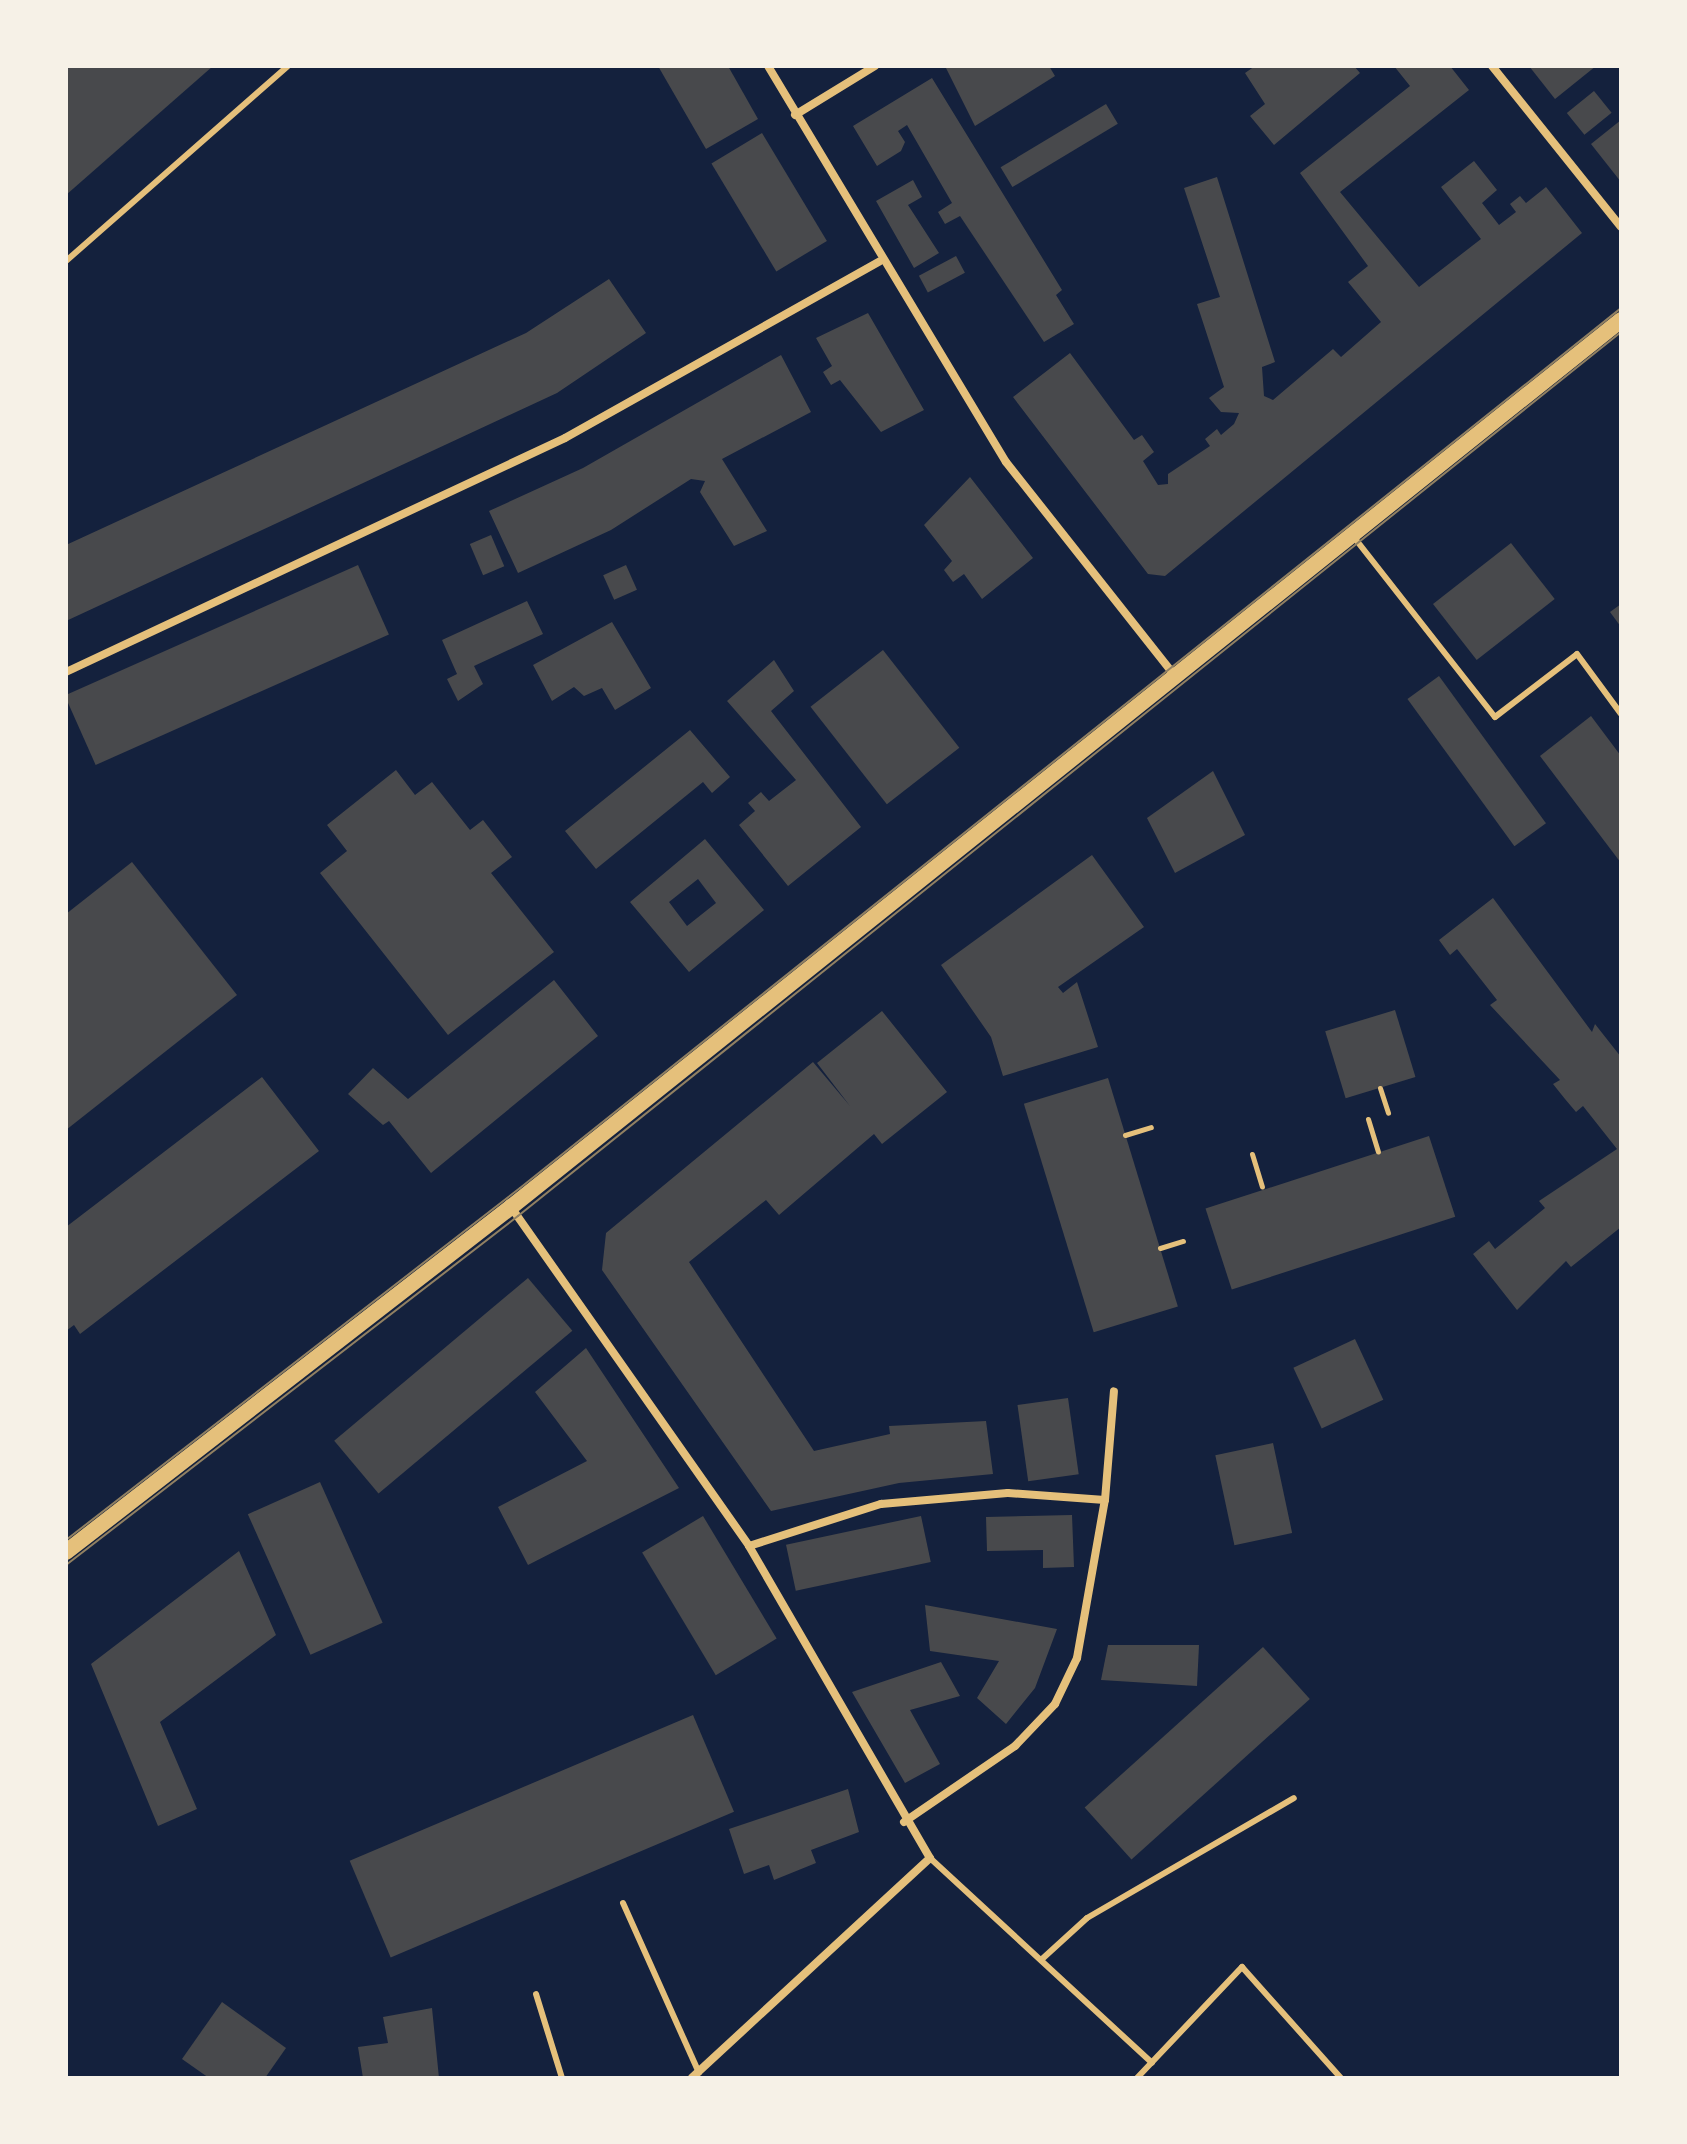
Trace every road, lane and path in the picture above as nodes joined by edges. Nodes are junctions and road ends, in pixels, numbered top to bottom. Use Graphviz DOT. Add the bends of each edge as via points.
graph roads {
  1 [pos="288,66"];
  2 [pos="768,66"];
  3 [pos="875,66"];
  4 [pos="1492,66"];
  5 [pos="795,115"];
  6 [pos="1621,227"];
  7 [pos="66,261"];
  8 [pos="880,261"];
  9 [pos="1621,320"];
  10 [pos="1353,536"];
  11 [pos="66,672"];
  12 [pos="1176,677"];
  13 [pos="1621,714"];
  14 [pos="1380,1088"];
  15 [pos="1388,1113"];
  16 [pos="1368,1119"];
  17 [pos="1151,1127"];
  18 [pos="1125,1135"];
  19 [pos="1378,1152"];
  20 [pos="1252,1154"];
  21 [pos="1262,1187"];
  22 [pos="511,1207"];
  23 [pos="1183,1241"];
  24 [pos="1160,1248"];
  25 [pos="1114,1391"];
  26 [pos="1105,1500"];
  27 [pos="749,1546"];
  28 [pos="66,1552"];
  29 [pos="1294,1798"];
  30 [pos="904,1822"];
  31 [pos="930,1858"];
  32 [pos="623,1903"];
  33 [pos="1041,1960"];
  34 [pos="536,1994"];
  35 [pos="1152,2063"];
  36 [pos="695,2076"];
  37 [pos="562,2078"];
  38 [pos="1137,2078"];
  39 [pos="1341,2078"];
  1 -- 7 [label="lane"];
  2 -- 5 [label="street"];
  3 -- 5 [label="street"];
  4 -- 6 [label="street"];
  5 -- 8 [label="street"];
  8 -- 11 [label="street" via="565,438"];
  8 -- 12 [label="street" via="1006,462"];
  9 -- 10 [label="main road"];
  10 -- 12 [label="main road"];
  10 -- 13 [label="lane" via="1495,717 1577,654"];
  12 -- 22 [label="main road"];
  14 -- 15 [label="path"];
  16 -- 19 [label="path"];
  17 -- 18 [label="path"];
  20 -- 21 [label="path"];
  22 -- 27 [label="street"];
  22 -- 28 [label="main road"];
  23 -- 24 [label="path"];
  25 -- 26 [label="street"];
  26 -- 27 [label="street" via="1008,1493 881,1504"];
  26 -- 30 [label="street" via="1077,1658 1055,1704 1015,1746"];
  27 -- 30 [label="street"];
  29 -- 33 [label="lane" via="1087,1918"];
  30 -- 31 [label="street"];
  31 -- 33 [label="lane"];
  31 -- 36 [label="street"];
  32 -- 36 [label="lane"];
  33 -- 35 [label="lane"];
  34 -- 37 [label="lane"];
  35 -- 38 [label="lane"];
  35 -- 39 [label="lane" via="1242,1967"];
}
